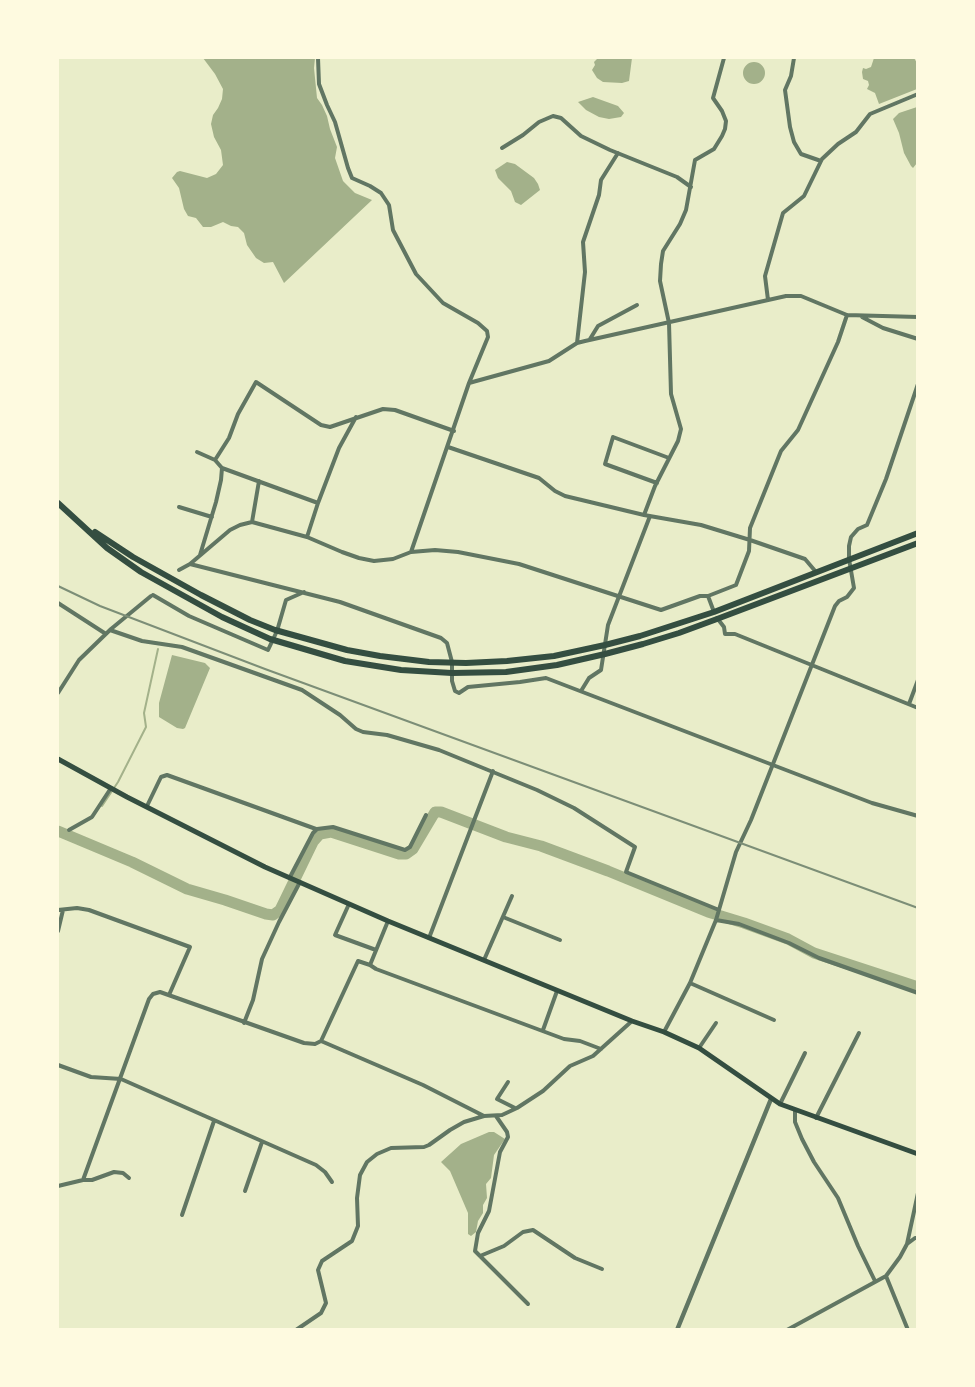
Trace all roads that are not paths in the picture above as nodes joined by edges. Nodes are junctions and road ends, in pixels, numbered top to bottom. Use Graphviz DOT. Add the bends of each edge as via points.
graph roads {
  1 [pos="318,58"];
  2 [pos="724,58"];
  3 [pos="794,58"];
  4 [pos="918,94"];
  5 [pos="502,148"];
  6 [pos="618,154"];
  7 [pos="821,161"];
  8 [pos="691,187"];
  9 [pos="768,300"];
  10 [pos="636,305"];
  11 [pos="847,315"];
  12 [pos="860,315"];
  13 [pos="918,317"];
  14 [pos="669,323"];
  15 [pos="590,339"];
  16 [pos="918,339"];
  17 [pos="577,343"];
  18 [pos="469,383"];
  19 [pos="918,384"];
  20 [pos="356,417"];
  21 [pos="454,431"];
  22 [pos="448,447"];
  23 [pos="197,452"];
  24 [pos="669,458"];
  25 [pos="215,460"];
  26 [pos="222,468"];
  27 [pos="259,481"];
  28 [pos="656,483"];
  29 [pos="58,503"];
  30 [pos="318,503"];
  31 [pos="180,507"];
  32 [pos="644,515"];
  33 [pos="650,516"];
  34 [pos="212,517"];
  35 [pos="77,521"];
  36 [pos="252,522"];
  37 [pos="918,533"];
  38 [pos="307,537"];
  39 [pos="750,540"];
  40 [pos="918,543"];
  41 [pos="411,552"];
  42 [pos="200,555"];
  43 [pos="849,559"];
  44 [pos="190,564"];
  45 [pos="850,569"];
  46 [pos="179,570"];
  47 [pos="816,572"];
  48 [pos="304,592"];
  49 [pos="618,596"];
  50 [pos="708,596"];
  51 [pos="58,603"];
  52 [pos="714,612"];
  53 [pos="717,620"];
  54 [pos="110,630"];
  55 [pos="277,631"];
  56 [pos="106,634"];
  57 [pos="273,640"];
  58 [pos="605,645"];
  59 [pos="605,654"];
  60 [pos="452,662"];
  61 [pos="811,665"];
  62 [pos="452,673"];
  63 [pos="918,680"];
  64 [pos="581,691"];
  65 [pos="58,693"];
  66 [pos="909,704"];
  67 [pos="918,708"];
  68 [pos="58,759"];
  69 [pos="772,765"];
  70 [pos="493,771"];
  71 [pos="111,788"];
  72 [pos="147,806"];
  73 [pos="426,815"];
  74 [pos="918,816"];
  75 [pos="69,830"];
  76 [pos="316,830"];
  77 [pos="290,877"];
  78 [pos="300,882"];
  79 [pos="512,896"];
  80 [pos="349,904"];
  81 [pos="58,910"];
  82 [pos="63,910"];
  83 [pos="719,910"];
  84 [pos="503,917"];
  85 [pos="716,920"];
  86 [pos="388,921"];
  87 [pos="58,931"];
  88 [pos="429,938"];
  89 [pos="560,940"];
  90 [pos="376,950"];
  91 [pos="484,960"];
  92 [pos="370,965"];
  93 [pos="690,983"];
  94 [pos="557,991"];
  95 [pos="918,993"];
  96 [pos="169,995"];
  97 [pos="774,1020"];
  98 [pos="632,1021"];
  99 [pos="244,1023"];
  100 [pos="716,1023"];
  101 [pos="543,1030"];
  102 [pos="664,1032"];
  103 [pos="859,1033"];
  104 [pos="321,1041"];
  105 [pos="698,1048"];
  106 [pos="601,1049"];
  107 [pos="805,1053"];
  108 [pos="58,1065"];
  109 [pos="121,1080"];
  110 [pos="508,1082"];
  111 [pos="770,1099"];
  112 [pos="780,1104"];
  113 [pos="515,1108"];
  114 [pos="795,1110"];
  115 [pos="484,1116"];
  116 [pos="496,1116"];
  117 [pos="816,1118"];
  118 [pos="214,1121"];
  119 [pos="262,1142"];
  120 [pos="918,1154"];
  121 [pos="129,1178"];
  122 [pos="83,1180"];
  123 [pos="332,1182"];
  124 [pos="58,1186"];
  125 [pos="245,1191"];
  126 [pos="918,1193"];
  127 [pos="182,1215"];
  128 [pos="918,1238"];
  129 [pos="906,1244"];
  130 [pos="480,1256"];
  131 [pos="602,1269"];
  132 [pos="886,1276"];
  133 [pos="875,1281"];
  134 [pos="528,1304"];
  135 [pos="296,1330"];
  136 [pos="677,1330"];
  137 [pos="787,1330"];
  138 [pos="908,1330"];
  1 -- 18 [label="street" via="319,84 335,122 352,178 381,193 389,205 393,230 416,274 443,303 488,331"];
  2 -- 8 [label="street" via="714,98 726,121 725,129 714,149 695,160"];
  3 -- 7 [label="street" via="785,90 794,142 801,154"];
  4 -- 7 [label="street" via="870,114 856,132"];
  5 -- 6 [label="street" via="553,116 561,118 581,136"];
  6 -- 8 [label="street" via="677,177"];
  6 -- 17 [label="street" via="601,180 583,242 585,272"];
  7 -- 9 [label="street" via="804,196 783,213 765,276"];
  8 -- 14 [label="street" via="680,224 663,251 660,281"];
  9 -- 11 [label="street" via="801,296"];
  9 -- 14 [label="street"];
  10 -- 15 [label="street" via="598,326"];
  11 -- 12 [label="street"];
  11 -- 39 [label="street" via="798,430 781,451 750,528"];
  12 -- 13 [label="street"];
  12 -- 16 [label="street" via="883,328"];
  14 -- 15 [label="street"];
  14 -- 24 [label="street" via="671,394 681,429"];
  15 -- 17 [label="street"];
  17 -- 18 [label="street" via="549,361"];
  18 -- 21 [label="street"];
  19 -- 43 [label="street" via="867,525 852,537"];
  20 -- 21 [label="street" via="383,409 395,410"];
  20 -- 25 [label="street" via="330,427 321,425 256,382"];
  20 -- 30 [label="street" via="339,448"];
  21 -- 22 [label="street"];
  22 -- 32 [label="street" via="539,478 565,496"];
  22 -- 41 [label="street"];
  23 -- 25 [label="street"];
  24 -- 28 [label="street"];
  24 -- 28 [label="street" via="613,437 604,464"];
  25 -- 26 [label="street"];
  26 -- 27 [label="street"];
  26 -- 34 [label="street"];
  27 -- 30 [label="street"];
  27 -- 36 [label="street"];
  28 -- 32 [label="street"];
  29 -- 35 [label="highway"];
  30 -- 38 [label="street"];
  31 -- 34 [label="street"];
  32 -- 33 [label="street"];
  33 -- 39 [label="street" via="701,525"];
  33 -- 49 [label="street"];
  34 -- 42 [label="street"];
  35 -- 55 [label="highway" via="201,595"];
  35 -- 57 [label="highway" via="141,572 222,617"];
  36 -- 38 [label="street"];
  36 -- 42 [label="street" via="230,530"];
  37 -- 43 [label="highway"];
  38 -- 41 [label="street" via="374,561 393,559"];
  39 -- 47 [label="street" via="805,560"];
  39 -- 50 [label="street" via="736,585"];
  40 -- 45 [label="highway"];
  41 -- 49 [label="street" via="435,550 486,556"];
  42 -- 44 [label="street"];
  43 -- 45 [label="street"];
  43 -- 47 [label="highway"];
  44 -- 46 [label="street"];
  44 -- 48 [label="street"];
  45 -- 53 [label="highway"];
  45 -- 61 [label="street" via="854,588 835,606"];
  47 -- 52 [label="highway"];
  48 -- 55 [label="street" via="286,600"];
  48 -- 60 [label="street" via="357,607 441,638 447,643"];
  49 -- 50 [label="street" via="661,610"];
  49 -- 58 [label="street"];
  50 -- 52 [label="street"];
  51 -- 56 [label="street"];
  52 -- 53 [label="street"];
  52 -- 58 [label="highway"];
  53 -- 59 [label="highway"];
  53 -- 61 [label="street" via="724,627 724,634 734,634"];
  54 -- 56 [label="street"];
  54 -- 57 [label="street" via="152,596 188,616 268,650"];
  54 -- 70 [label="street" via="142,641 182,647 302,690 363,732 387,735 439,750"];
  55 -- 57 [label="street"];
  55 -- 60 [label="highway" via="380,656"];
  56 -- 65 [label="street" via="79,660"];
  57 -- 62 [label="highway" via="345,661 401,670"];
  58 -- 59 [label="street"];
  58 -- 60 [label="highway" via="536,658"];
  59 -- 62 [label="highway" via="506,672"];
  59 -- 64 [label="street" via="601,670 589,678"];
  60 -- 62 [label="street"];
  61 -- 66 [label="street"];
  61 -- 69 [label="street"];
  62 -- 64 [label="street" via="453,688 459,692 468,687 546,678"];
  63 -- 66 [label="street"];
  64 -- 69 [label="street"];
  66 -- 67 [label="street"];
  68 -- 71 [label="main road"];
  69 -- 74 [label="street" via="872,803"];
  69 -- 83 [label="street" via="736,852"];
  70 -- 83 [label="street" via="574,808 635,847 626,872"];
  70 -- 88 [label="street"];
  71 -- 72 [label="main road"];
  71 -- 75 [label="street" via="92,817"];
  72 -- 76 [label="street" via="161,777 167,775"];
  72 -- 77 [label="main road"];
  73 -- 76 [label="street" via="406,850 333,827"];
  76 -- 77 [label="street"];
  77 -- 78 [label="main road"];
  78 -- 80 [label="main road"];
  78 -- 99 [label="street" via="262,959"];
  79 -- 84 [label="street"];
  80 -- 86 [label="main road"];
  80 -- 90 [label="street" via="335,935"];
  81 -- 82 [label="street"];
  82 -- 87 [label="street"];
  82 -- 96 [label="street" via="89,910 190,947"];
  83 -- 85 [label="street"];
  84 -- 89 [label="street"];
  84 -- 91 [label="street"];
  85 -- 93 [label="street"];
  85 -- 95 [label="street" via="738,924 819,958"];
  86 -- 88 [label="main road"];
  86 -- 90 [label="street"];
  88 -- 91 [label="main road"];
  90 -- 92 [label="street"];
  91 -- 94 [label="main road"];
  92 -- 101 [label="street"];
  92 -- 104 [label="street" via="358,961"];
  93 -- 97 [label="street"];
  93 -- 102 [label="street"];
  94 -- 98 [label="main road"];
  94 -- 101 [label="street"];
  96 -- 99 [label="street"];
  96 -- 109 [label="street" via="160,992 149,999"];
  98 -- 102 [label="main road"];
  98 -- 106 [label="street"];
  99 -- 104 [label="street" via="304,1043"];
  100 -- 105 [label="street"];
  101 -- 106 [label="street"];
  102 -- 105 [label="main road"];
  103 -- 117 [label="street"];
  104 -- 115 [label="street" via="423,1085"];
  105 -- 111 [label="main road"];
  106 -- 113 [label="street" via="570,1066 543,1091"];
  107 -- 112 [label="street"];
  108 -- 109 [label="street" via="92,1077"];
  109 -- 118 [label="street"];
  109 -- 122 [label="street"];
  110 -- 113 [label="street" via="497,1099"];
  111 -- 112 [label="main road"];
  111 -- 136 [label="street"];
  112 -- 114 [label="main road"];
  113 -- 116 [label="street"];
  114 -- 117 [label="main road"];
  114 -- 133 [label="street" via="795,1122 802,1140 838,1198"];
  115 -- 116 [label="street"];
  115 -- 135 [label="street" via="464,1122 429,1145 391,1148 367,1162 360,1175 358,1226 352,1241 322,1261 318,1270 326,1302 321,1313"];
  116 -- 130 [label="street" via="508,1137 500,1152 489,1210 478,1233 475,1251"];
  117 -- 120 [label="main road"];
  118 -- 119 [label="street"];
  118 -- 127 [label="street"];
  119 -- 123 [label="street" via="316,1165"];
  119 -- 125 [label="street"];
  121 -- 122 [label="street" via="114,1172"];
  122 -- 124 [label="street"];
  126 -- 129 [label="street"];
  128 -- 129 [label="street"];
  129 -- 132 [label="street"];
  130 -- 131 [label="street" via="533,1230 575,1258"];
  130 -- 134 [label="street"];
  132 -- 133 [label="street"];
  132 -- 138 [label="street"];
  133 -- 137 [label="street"];
}
